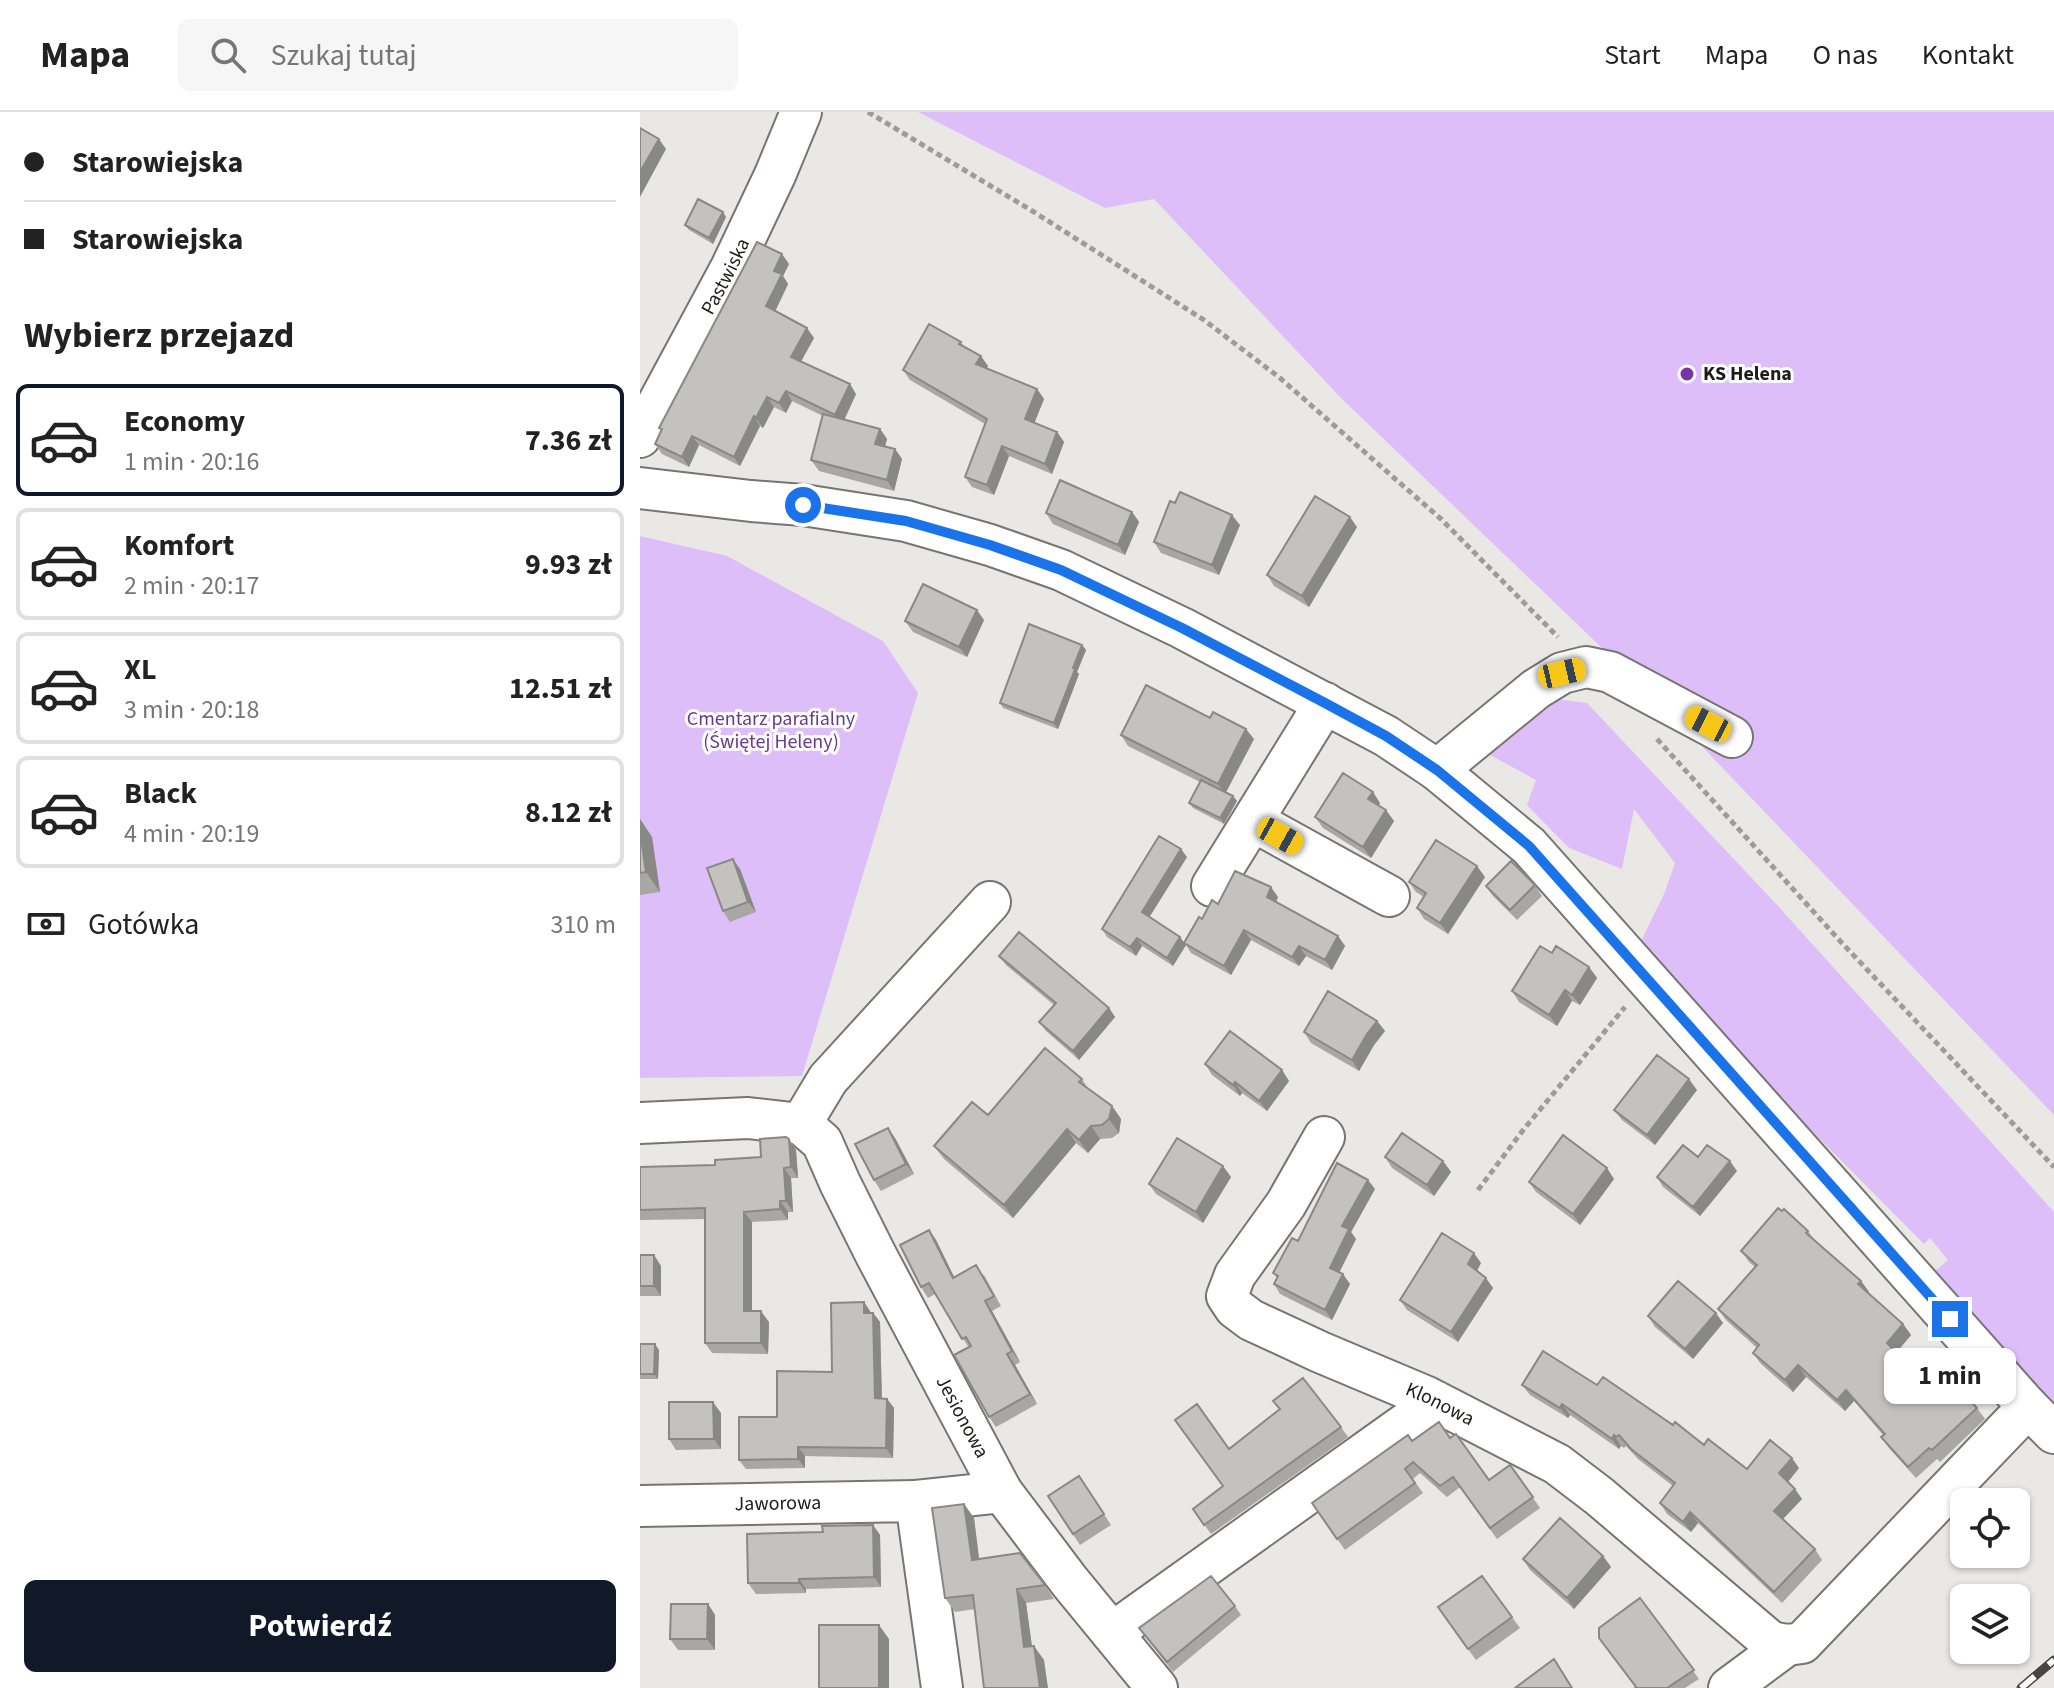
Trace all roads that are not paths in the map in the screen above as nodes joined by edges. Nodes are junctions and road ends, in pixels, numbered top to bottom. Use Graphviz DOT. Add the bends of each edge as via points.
graph roads {
  1 [pos="801,112"];
  2 [pos="640,437"];
  3 [pos="640,488"];
  4 [pos="1325,703"];
  5 [pos="1732,737"];
  6 [pos="1437,770"];
  7 [pos="1253,821"];
  8 [pos="1212,886"];
  9 [pos="1389,896"];
  10 [pos="990,902"];
  11 [pos="640,1123"];
  12 [pos="801,1124"];
  13 [pos="1324,1137"];
  14 [pos="1436,1402"];
  15 [pos="2041,1420"];
  16 [pos="1002,1492"];
  17 [pos="916,1501"];
  18 [pos="640,1506"];
  19 [pos="1112,1633"];
  20 [pos="1787,1645"];
  21 [pos="942,1688"];
  22 [pos="1157,1688"];
  23 [pos="1729,1688"];
  1 -- 2 [label="street, Pastwiska" via="731,268"];
  3 -- 4 [label="street" via="906,521 990,545 1061,570"];
  4 -- 6 [label="street"];
  4 -- 7 [label="street"];
  5 -- 6 [label="street" via="1610,672 1586,667 1562,673 1536,689"];
  6 -- 15 [label="street" via="1529,846"];
  7 -- 8 [label="street"];
  7 -- 9 [label="street"];
  10 -- 12 [label="street" via="828,1079"];
  11 -- 12 [label="street" via="748,1118"];
  12 -- 16 [label="street, Jesionowa" via="822,1142"];
  13 -- 14 [label="street, Klonowa" via="1286,1204 1235,1275 1227,1296 1251,1320"];
  14 -- 19 [label="street"];
  14 -- 20 [label="street, Klonowa" via="1557,1464 1756,1631"];
  15 -- 20 [label="street" via="1802,1643"];
  16 -- 17 [label="street, Jaworowa"];
  16 -- 19 [label="street, Jesionowa"];
  17 -- 18 [label="street, Jaworowa"];
  17 -- 21 [label="street"];
  19 -- 22 [label="street, Jesionowa"];
  20 -- 23 [label="street"];
}
